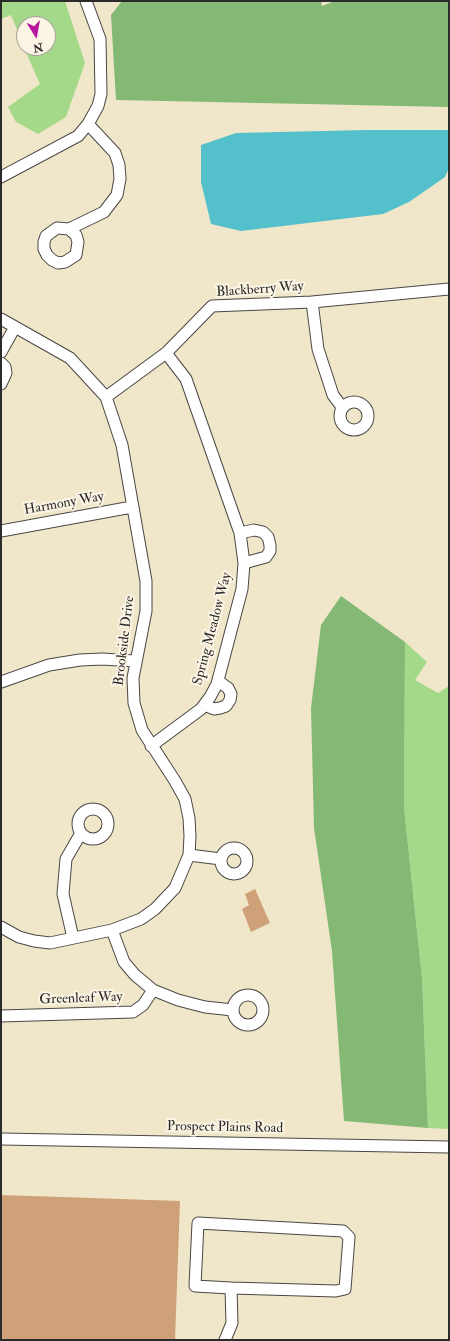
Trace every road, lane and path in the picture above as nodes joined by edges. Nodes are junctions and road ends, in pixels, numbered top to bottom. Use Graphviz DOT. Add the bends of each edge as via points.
graph roads {
  1 [pos="86,1"];
  2 [pos="88,124"];
  3 [pos="1,176"];
  4 [pos="68,229"];
  5 [pos="449,289"];
  6 [pos="312,302"];
  7 [pos="1,319"];
  8 [pos="15,327"];
  9 [pos="1,352"];
  10 [pos="166,353"];
  11 [pos="1,363"];
  12 [pos="1,384"];
  13 [pos="106,397"];
  14 [pos="342,407"];
  15 [pos="132,507"];
  16 [pos="1,531"];
  17 [pos="240,533"];
  18 [pos="244,563"];
  19 [pos="135,662"];
  20 [pos="218,681"];
  21 [pos="1,682"];
  22 [pos="204,705"];
  23 [pos="151,746"];
  24 [pos="81,833"];
  25 [pos="190,855"];
  26 [pos="221,859"];
  27 [pos="1,927"];
  28 [pos="112,930"];
  29 [pos="73,938"];
  30 [pos="153,990"];
  31 [pos="233,1010"];
  32 [pos="1,1016"];
  33 [pos="1,1139"];
  34 [pos="449,1147"];
  35 [pos="232,1288"];
  36 [pos="225,1340"];
  1 -- 2 [label="street" via="100,39 101,52 101,94 98,106"];
  2 -- 3 [label="street" via="69,142"];
  2 -- 4 [label="street" via="115,153 120,179 117,195 104,212"];
  5 -- 6 [label="street, Blackberry Way"];
  6 -- 10 [label="street, Blackberry Way" via="212,306"];
  6 -- 14 [label="street" via="318,349 333,395"];
  7 -- 8 [label="street, Brookside Drive"];
  8 -- 9 [label="street"];
  8 -- 13 [label="street, Brookside Drive" via="70,358"];
  10 -- 13 [label="street, Blackberry Way"];
  10 -- 17 [label="street, Spring Meadow Way" via="186,379"];
  11 -- 12 [label="street" via="6,374"];
  13 -- 15 [label="street, Brookside Drive" via="122,446"];
  15 -- 16 [label="street, Harmony Way"];
  15 -- 19 [label="street, Brookside Drive" via="146,581 146,611"];
  17 -- 18 [label="street, Spring Meadow Way"];
  17 -- 18 [label="street, Spring Meadow Way" via="254,530 263,532 268,537 270,545 266,557"];
  18 -- 20 [label="street, Spring Meadow Way" via="242,589"];
  19 -- 21 [label="street" via="80,660 49,665"];
  19 -- 23 [label="street, Brookside Drive" via="134,703 137,718"];
  20 -- 22 [label="street, Spring Meadow Way"];
  20 -- 22 [label="street" via="228,688 230,700 226,706 220,708 214,709"];
  22 -- 23 [label="street, Spring Meadow Way"];
  23 -- 25 [label="street, Brookside Drive" via="184,799 189,818"];
  24 -- 29 [label="street" via="66,859 63,894"];
  25 -- 26 [label="street"];
  25 -- 28 [label="street, Brookside Drive" via="176,888 166,899 141,919"];
  27 -- 29 [label="street, Brookside Drive" via="19,937 34,941 50,943"];
  28 -- 29 [label="street, Brookside Drive"];
  28 -- 30 [label="street" via="124,962"];
  30 -- 31 [label="street" via="178,1000"];
  30 -- 32 [label="street, Greenleaf Way" via="143,1005 133,1012"];
  33 -- 34 [label="street, Prospect Plains Road"];
  35 -- 35 [label="street" via="336,1291 345,1289 349,1238 343,1231 198,1223 195,1286"];
  35 -- 36 [label="street" via="232,1323"];
}
